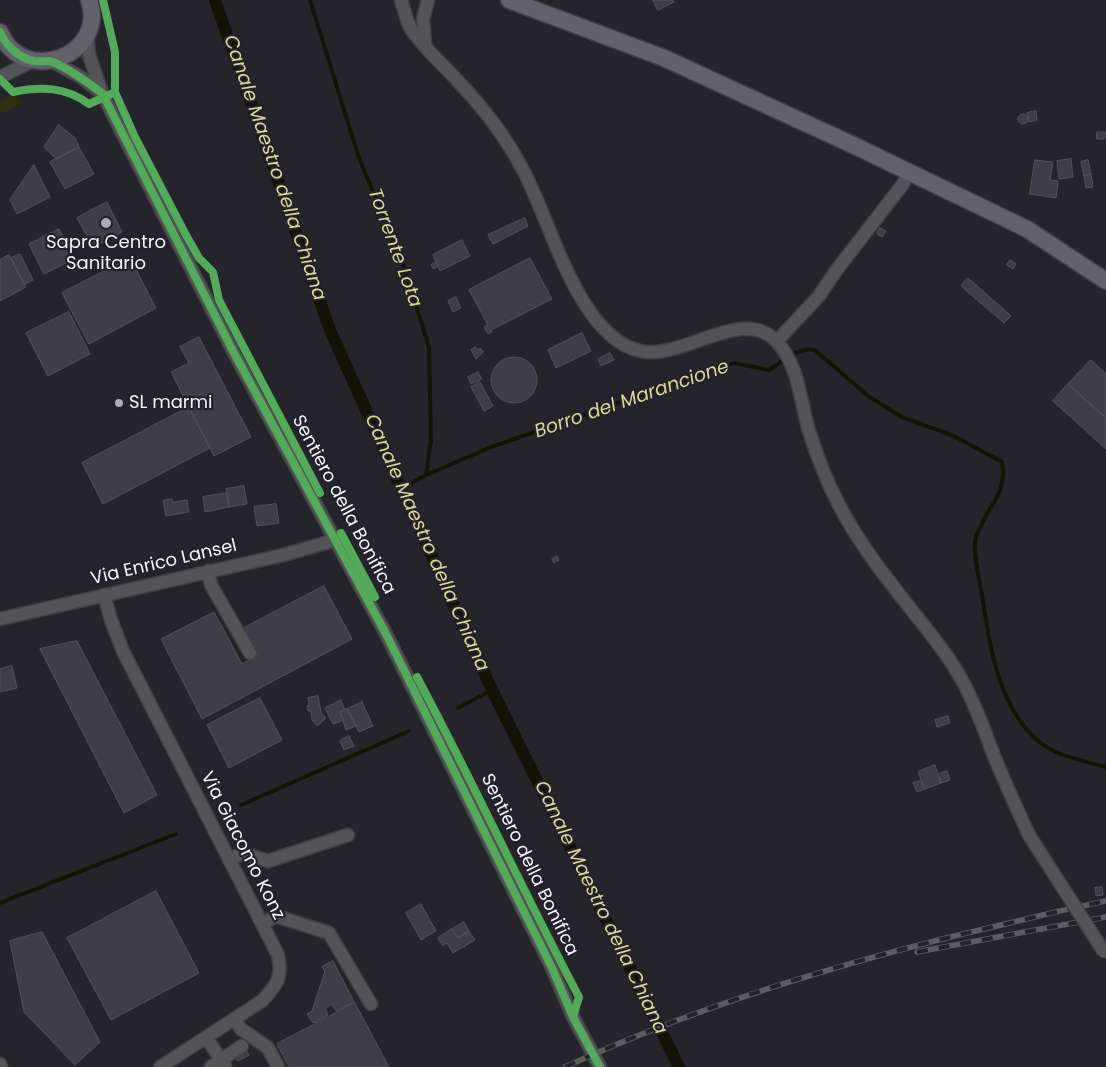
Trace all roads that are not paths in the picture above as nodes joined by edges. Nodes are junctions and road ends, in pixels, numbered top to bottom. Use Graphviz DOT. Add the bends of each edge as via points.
graph roads {
  1 [pos="89,0"];
  2 [pos="509,0"];
  3 [pos="402,4"];
  4 [pos="426,6"];
  5 [pos="0,32"];
  6 [pos="87,33"];
  7 [pos="425,44"];
  8 [pos="33,61"];
  9 [pos="51,61"];
  10 [pos="0,77"];
  11 [pos="102,93"];
  12 [pos="909,173"];
  13 [pos="1106,281"];
  14 [pos="777,341"];
  15 [pos="336,540"];
  16 [pos="208,571"];
  17 [pos="104,595"];
  18 [pos="0,619"];
  19 [pos="250,653"];
  20 [pos="348,835"];
  21 [pos="229,860"];
  22 [pos="262,924"];
  23 [pos="1105,954"];
  24 [pos="371,1004"];
  25 [pos="234,1019"];
  26 [pos="206,1037"];
  27 [pos="242,1046"];
  28 [pos="219,1065"];
  29 [pos="162,1066"];
  30 [pos="278,1067"];
  31 [pos="600,1067"];
  1 -- 6 [label="main road" via="91,18"];
  2 -- 12 [label="main road" via="664,58"];
  3 -- 4 [label="street" via="414,12"];
  3 -- 7 [label="street" via="410,28"];
  4 -- 7 [label="street" via="423,19"];
  5 -- 8 [label="main road" via="16,54"];
  6 -- 9 [label="main road" via="79,46 66,56"];
  6 -- 11 [label="street" via="89,54"];
  7 -- 14 [label="street" via="509,145 524,171 584,306 599,326 620,342 640,351 682,347 746,328 764,332"];
  8 -- 9 [label="main road"];
  8 -- 10 [label="street"];
  9 -- 11 [label="street"];
  11 -- 15 [label="street" via="233,351"];
  12 -- 13 [label="main road" via="1027,229"];
  12 -- 14 [label="street" via="819,296"];
  14 -- 23 [label="street, bridge" via="798,383 809,430 839,505 963,682 1029,834"];
  15 -- 16 [label="street, Via Enrico Lansel"];
  15 -- 31 [label="street" via="444,748"];
  16 -- 17 [label="street, Via Enrico Lansel"];
  16 -- 19 [label="street" via="211,585"];
  17 -- 18 [label="street, Via Enrico Lansel"];
  17 -- 21 [label="street, Via Giacomo Konz" via="123,651"];
  20 -- 21 [label="street" via="268,861 243,853"];
  21 -- 22 [label="street, Via Giacomo Konz"];
  22 -- 24 [label="street" via="276,916 330,933"];
  22 -- 25 [label="street, Via Giacomo Konz" via="278,956 281,972 275,986 262,1001"];
  25 -- 26 [label="street, Via Giacomo Konz"];
  25 -- 30 [label="street" via="241,1029 268,1048"];
  26 -- 28 [label="street"];
  26 -- 29 [label="street, Via Giacomo Konz"];
  27 -- 28 [label="street"];
}
